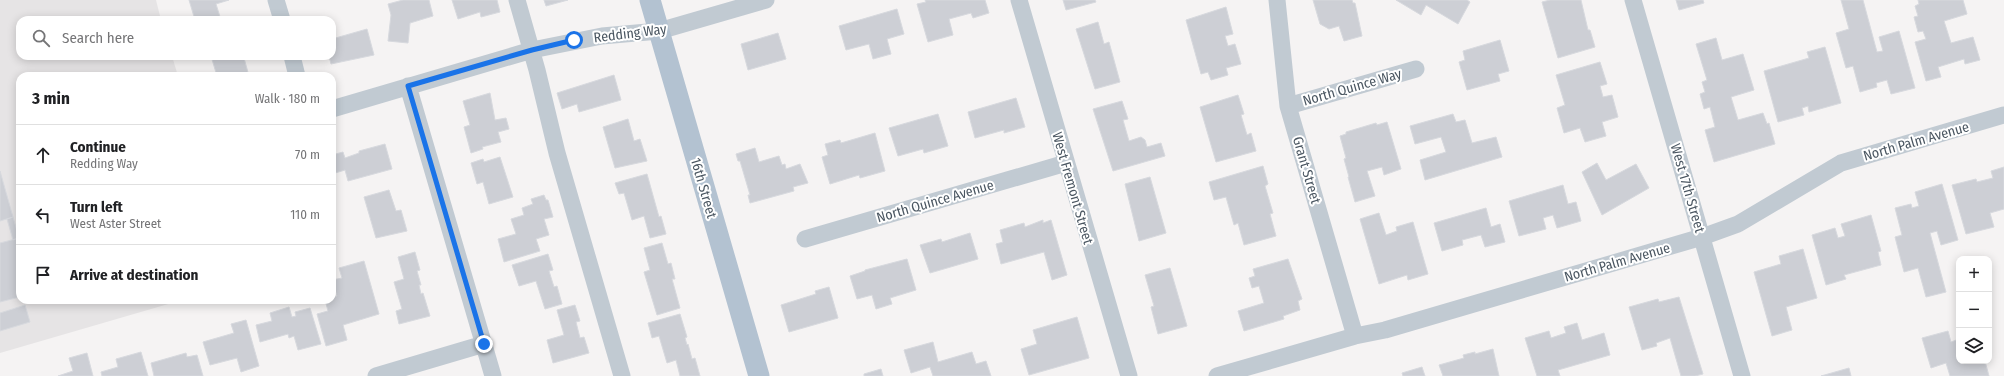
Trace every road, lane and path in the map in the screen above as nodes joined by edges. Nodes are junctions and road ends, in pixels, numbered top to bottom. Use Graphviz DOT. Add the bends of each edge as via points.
graph roads {
  1 [pos="276,0"];
  2 [pos="517,0"];
  3 [pos="650,0"];
  4 [pos="766,0"];
  5 [pos="1019,0"];
  6 [pos="1277,0"];
  7 [pos="1633,0"];
  8 [pos="281,16"];
  9 [pos="659,31"];
  10 [pos="532,50"];
  11 [pos="293,60"];
  12 [pos="1416,69"];
  13 [pos="296,72"];
  14 [pos="408,86"];
  15 [pos="1288,106"];
  16 [pos="336,108"];
  17 [pos="2004,115"];
  18 [pos="1066,163"];
  19 [pos="1702,237"];
  20 [pos="805,239"];
  21 [pos="1355,336"];
  22 [pos="484,344"];
  23 [pos="376,376"];
  24 [pos="493,376"];
  25 [pos="622,376"];
  26 [pos="759,376"];
  27 [pos="1128,376"];
  28 [pos="1217,376"];
  29 [pos="1742,376"];
  1 -- 8 [label="street"];
  2 -- 10 [label="street"];
  3 -- 9 [label="main road, 16th Street"];
  4 -- 9 [label="street, Redding Way"];
  5 -- 18 [label="street, West Fremont Street"];
  6 -- 15 [label="street, Grant Street"];
  7 -- 19 [label="street, West 17th Street"];
  9 -- 10 [label="street, Redding Way" via="581,39"];
  9 -- 26 [label="main road, 16th Street"];
  10 -- 14 [label="street, Redding Way"];
  10 -- 25 [label="street" via="557,153"];
  11 -- 13 [label="street"];
  12 -- 15 [label="street, North Quince Way"];
  14 -- 16 [label="street, Redding Way"];
  14 -- 22 [label="street"];
  15 -- 21 [label="street, Grant Street"];
  17 -- 19 [label="street, North Palm Avenue" via="1841,163 1738,224"];
  18 -- 20 [label="street, North Quince Avenue"];
  18 -- 27 [label="street, West Fremont Street"];
  19 -- 21 [label="street, North Palm Avenue" via="1385,330"];
  19 -- 29 [label="street, West 17th Street"];
  21 -- 28 [label="street, North Palm Avenue"];
  22 -- 23 [label="street"];
  22 -- 24 [label="street"];
}
